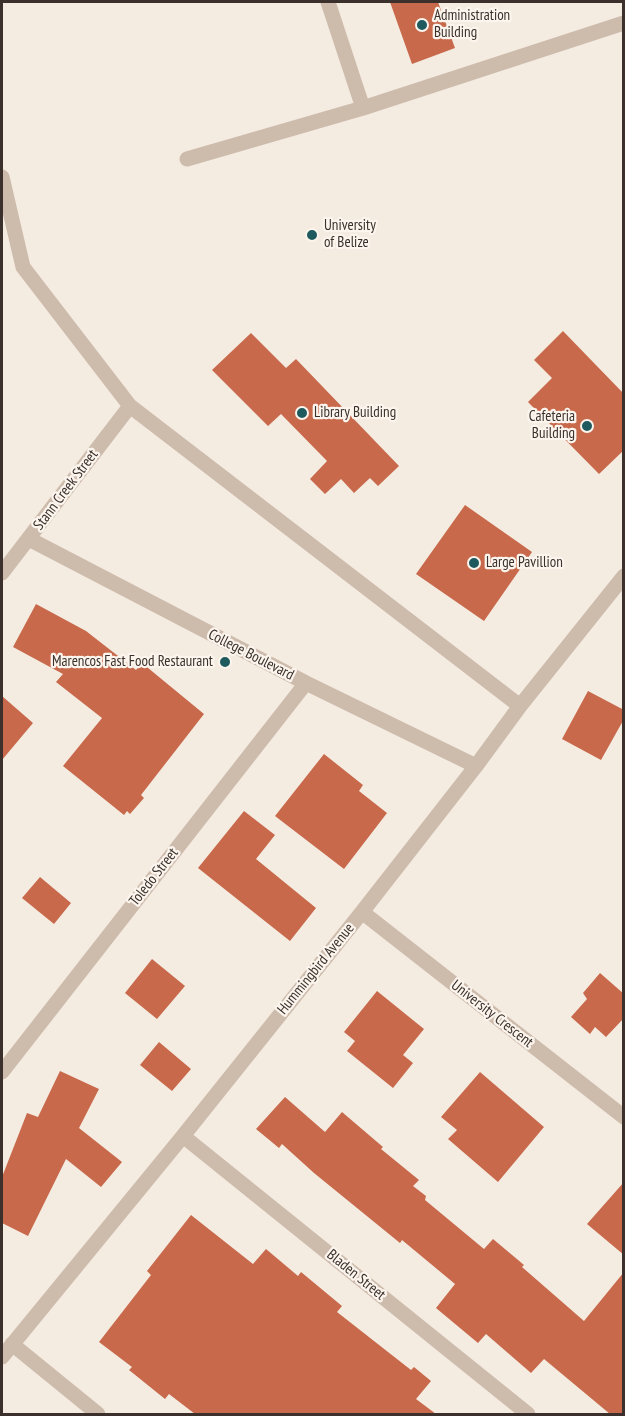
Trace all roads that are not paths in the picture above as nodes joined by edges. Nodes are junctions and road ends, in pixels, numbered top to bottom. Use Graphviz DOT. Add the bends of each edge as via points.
graph roads {
  1 [pos="328,2"];
  2 [pos="624,23"];
  3 [pos="363,108"];
  4 [pos="187,159"];
  5 [pos="2,177"];
  6 [pos="130,406"];
  7 [pos="29,539"];
  8 [pos="2,573"];
  9 [pos="624,576"];
  10 [pos="306,683"];
  11 [pos="519,706"];
  12 [pos="476,766"];
  13 [pos="362,912"];
  14 [pos="2,1072"];
  15 [pos="624,1116"];
  16 [pos="183,1136"];
  17 [pos="12,1344"];
  18 [pos="2,1358"];
  19 [pos="98,1414"];
  20 [pos="528,1414"];
  1 -- 3 [label="street"];
  2 -- 3 [label="street"];
  3 -- 4 [label="street"];
  5 -- 6 [label="street" via="23,267"];
  6 -- 7 [label="street, Stann Creek Street"];
  6 -- 11 [label="street"];
  7 -- 8 [label="street, Stann Creek Street"];
  7 -- 10 [label="street, College Boulevard"];
  9 -- 11 [label="street, Hummingbird Avenue"];
  10 -- 12 [label="street, College Boulevard"];
  10 -- 14 [label="street, Toledo Street"];
  11 -- 12 [label="street, Hummingbird Avenue"];
  12 -- 13 [label="street, Hummingbird Avenue"];
  13 -- 15 [label="street, University Crescent"];
  13 -- 16 [label="street, Hummingbird Avenue"];
  16 -- 17 [label="street, Hummingbird Avenue"];
  16 -- 20 [label="street, Bladen Street"];
  17 -- 18 [label="street, Hummingbird Avenue"];
  17 -- 19 [label="street"];
}
